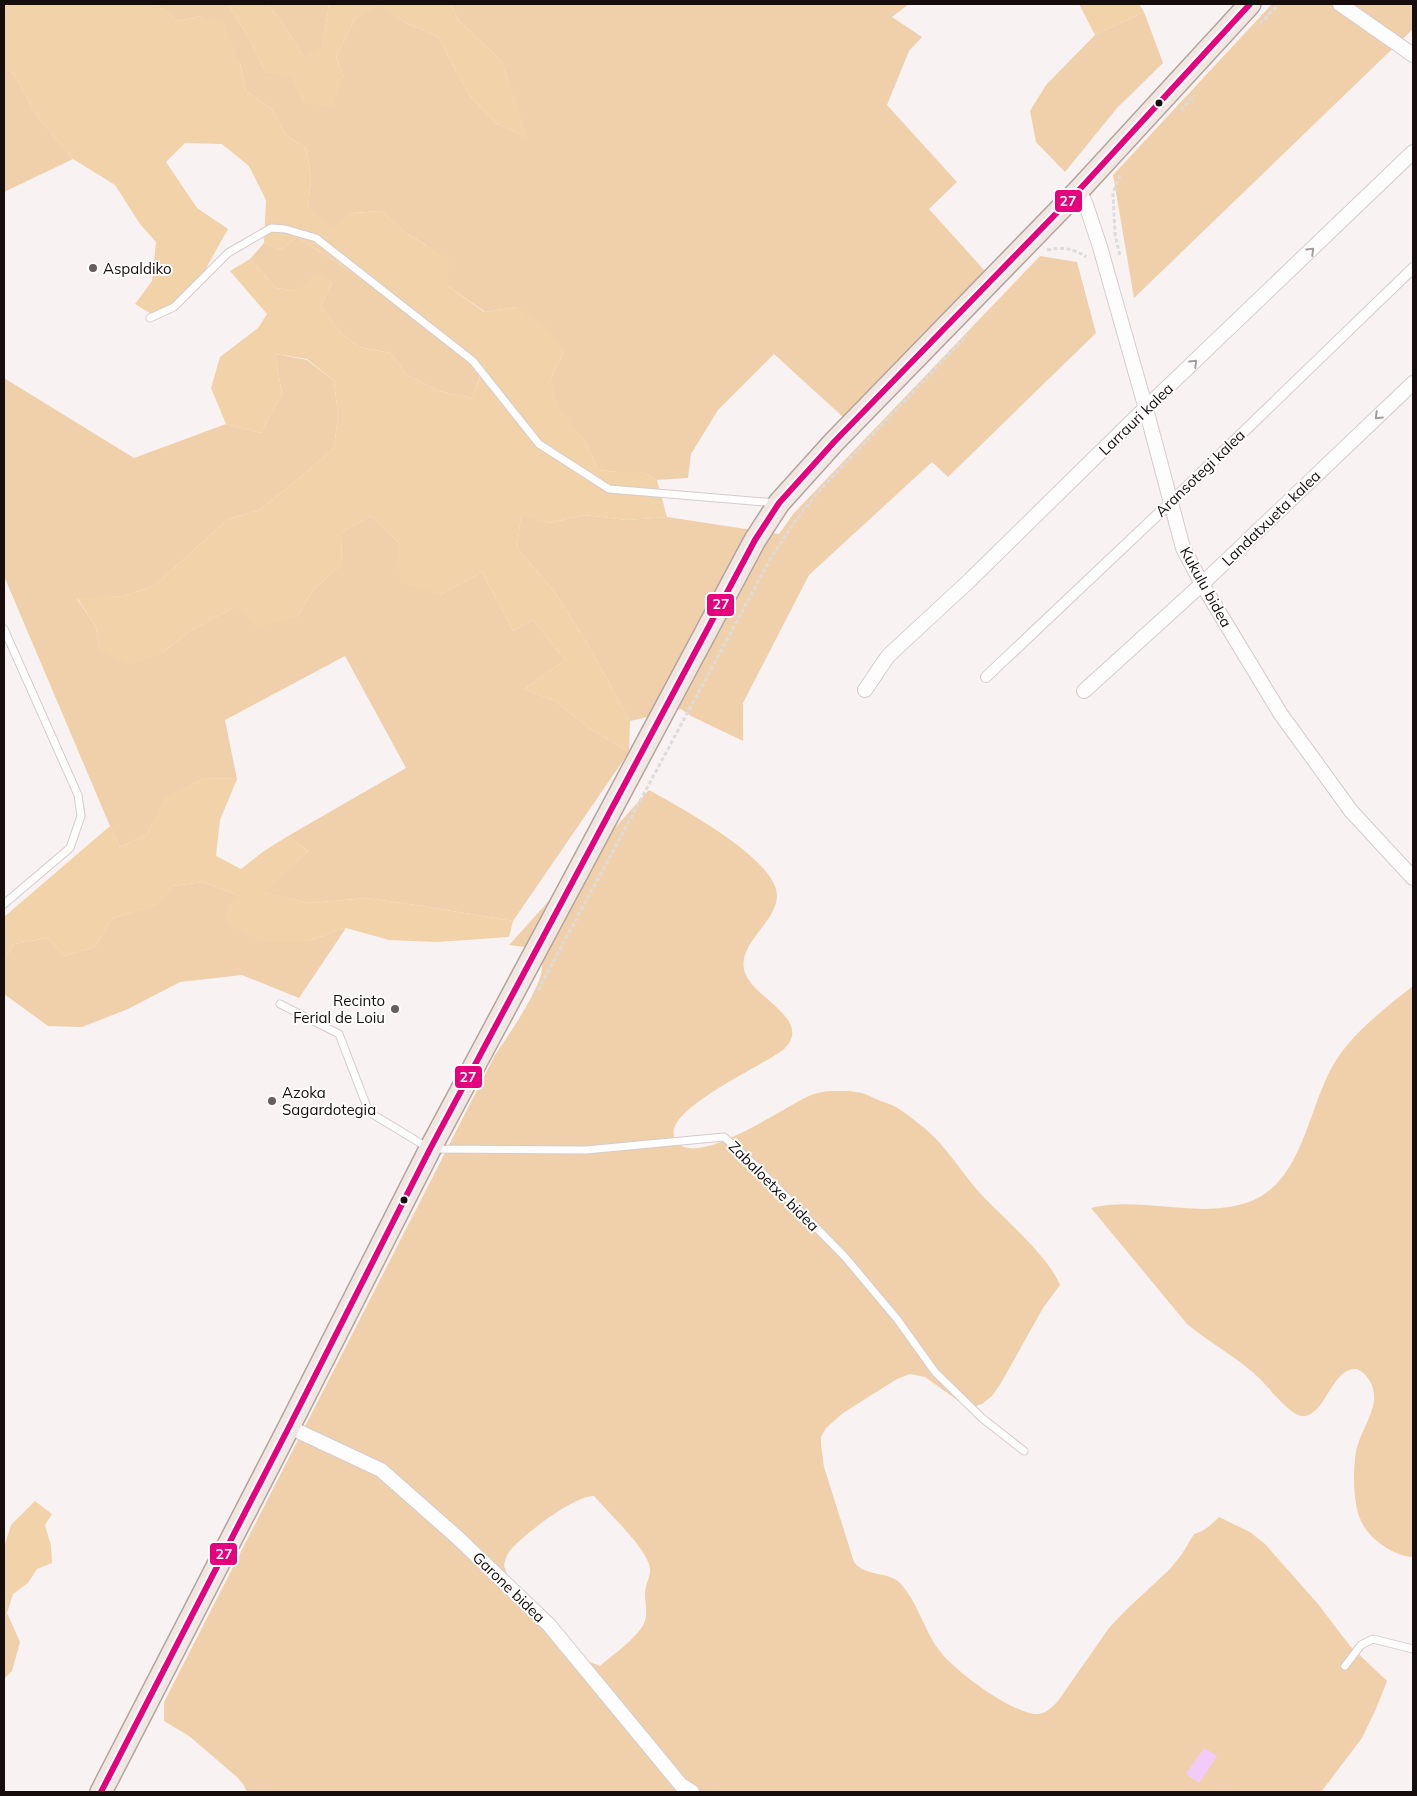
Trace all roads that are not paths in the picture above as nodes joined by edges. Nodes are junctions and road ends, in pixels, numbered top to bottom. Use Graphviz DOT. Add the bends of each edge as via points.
graph roads {
  1 [pos="1250,4"];
  2 [pos="1340,4"];
  3 [pos="1413,55"];
  4 [pos="1413,152"];
  5 [pos="1079,190"];
  6 [pos="1413,268"];
  7 [pos="150,318"];
  8 [pos="1413,383"];
  9 [pos="1146,409"];
  10 [pos="1171,502"];
  11 [pos="779,503"];
  12 [pos="1202,584"];
  13 [pos="4,629"];
  14 [pos="986,677"];
  15 [pos="864,690"];
  16 [pos="1084,691"];
  17 [pos="1413,878"];
  18 [pos="4,904"];
  19 [pos="280,1004"];
  20 [pos="430,1149"];
  21 [pos="289,1428"];
  22 [pos="1024,1451"];
  23 [pos="1413,1649"];
  24 [pos="1346,1666"];
  25 [pos="101,1792"];
  26 [pos="692,1792"];
  1 -- 5 [label="main road"];
  2 -- 3 [label="street"];
  9 -- 4 [label="street, Larrauri kalea, one-way"];
  5 -- 9 [label="street, Kukulu bidea" via="1100,247"];
  5 -- 11 [label="main road" via="834,442"];
  6 -- 10 [label="street, Aransotegi kalea"];
  7 -- 11 [label="lane" via="174,307 228,253 272,228 316,238 474,361 539,444 609,489"];
  8 -- 12 [label="street, Landatxueta kalea, one-way"];
  9 -- 10 [label="street, Kukulu bidea"];
  9 -- 15 [label="street, Larrauri kalea" via="888,656"];
  10 -- 12 [label="street, Kukulu bidea" via="1183,548"];
  10 -- 14 [label="street, Aransotegi kalea"];
  11 -- 20 [label="main road" via="755,540"];
  12 -- 16 [label="street, Landatxueta kalea"];
  12 -- 17 [label="street, Kukulu bidea" via="1286,720 1351,811"];
  13 -- 18 [label="lane" via="78,795 81,816 70,848"];
  19 -- 20 [label="lane" via="339,1034 369,1112"];
  20 -- 21 [label="main road"];
  20 -- 22 [label="lane, Zabaloetxe bidea" via="586,1150 724,1137 845,1258 897,1319 935,1372 982,1418"];
  21 -- 25 [label="main road"];
  21 -- 26 [label="street, Garone bidea" via="381,1470 451,1532 549,1625 681,1785"];
  23 -- 24 [label="lane" via="1373,1639 1361,1645"];
}
